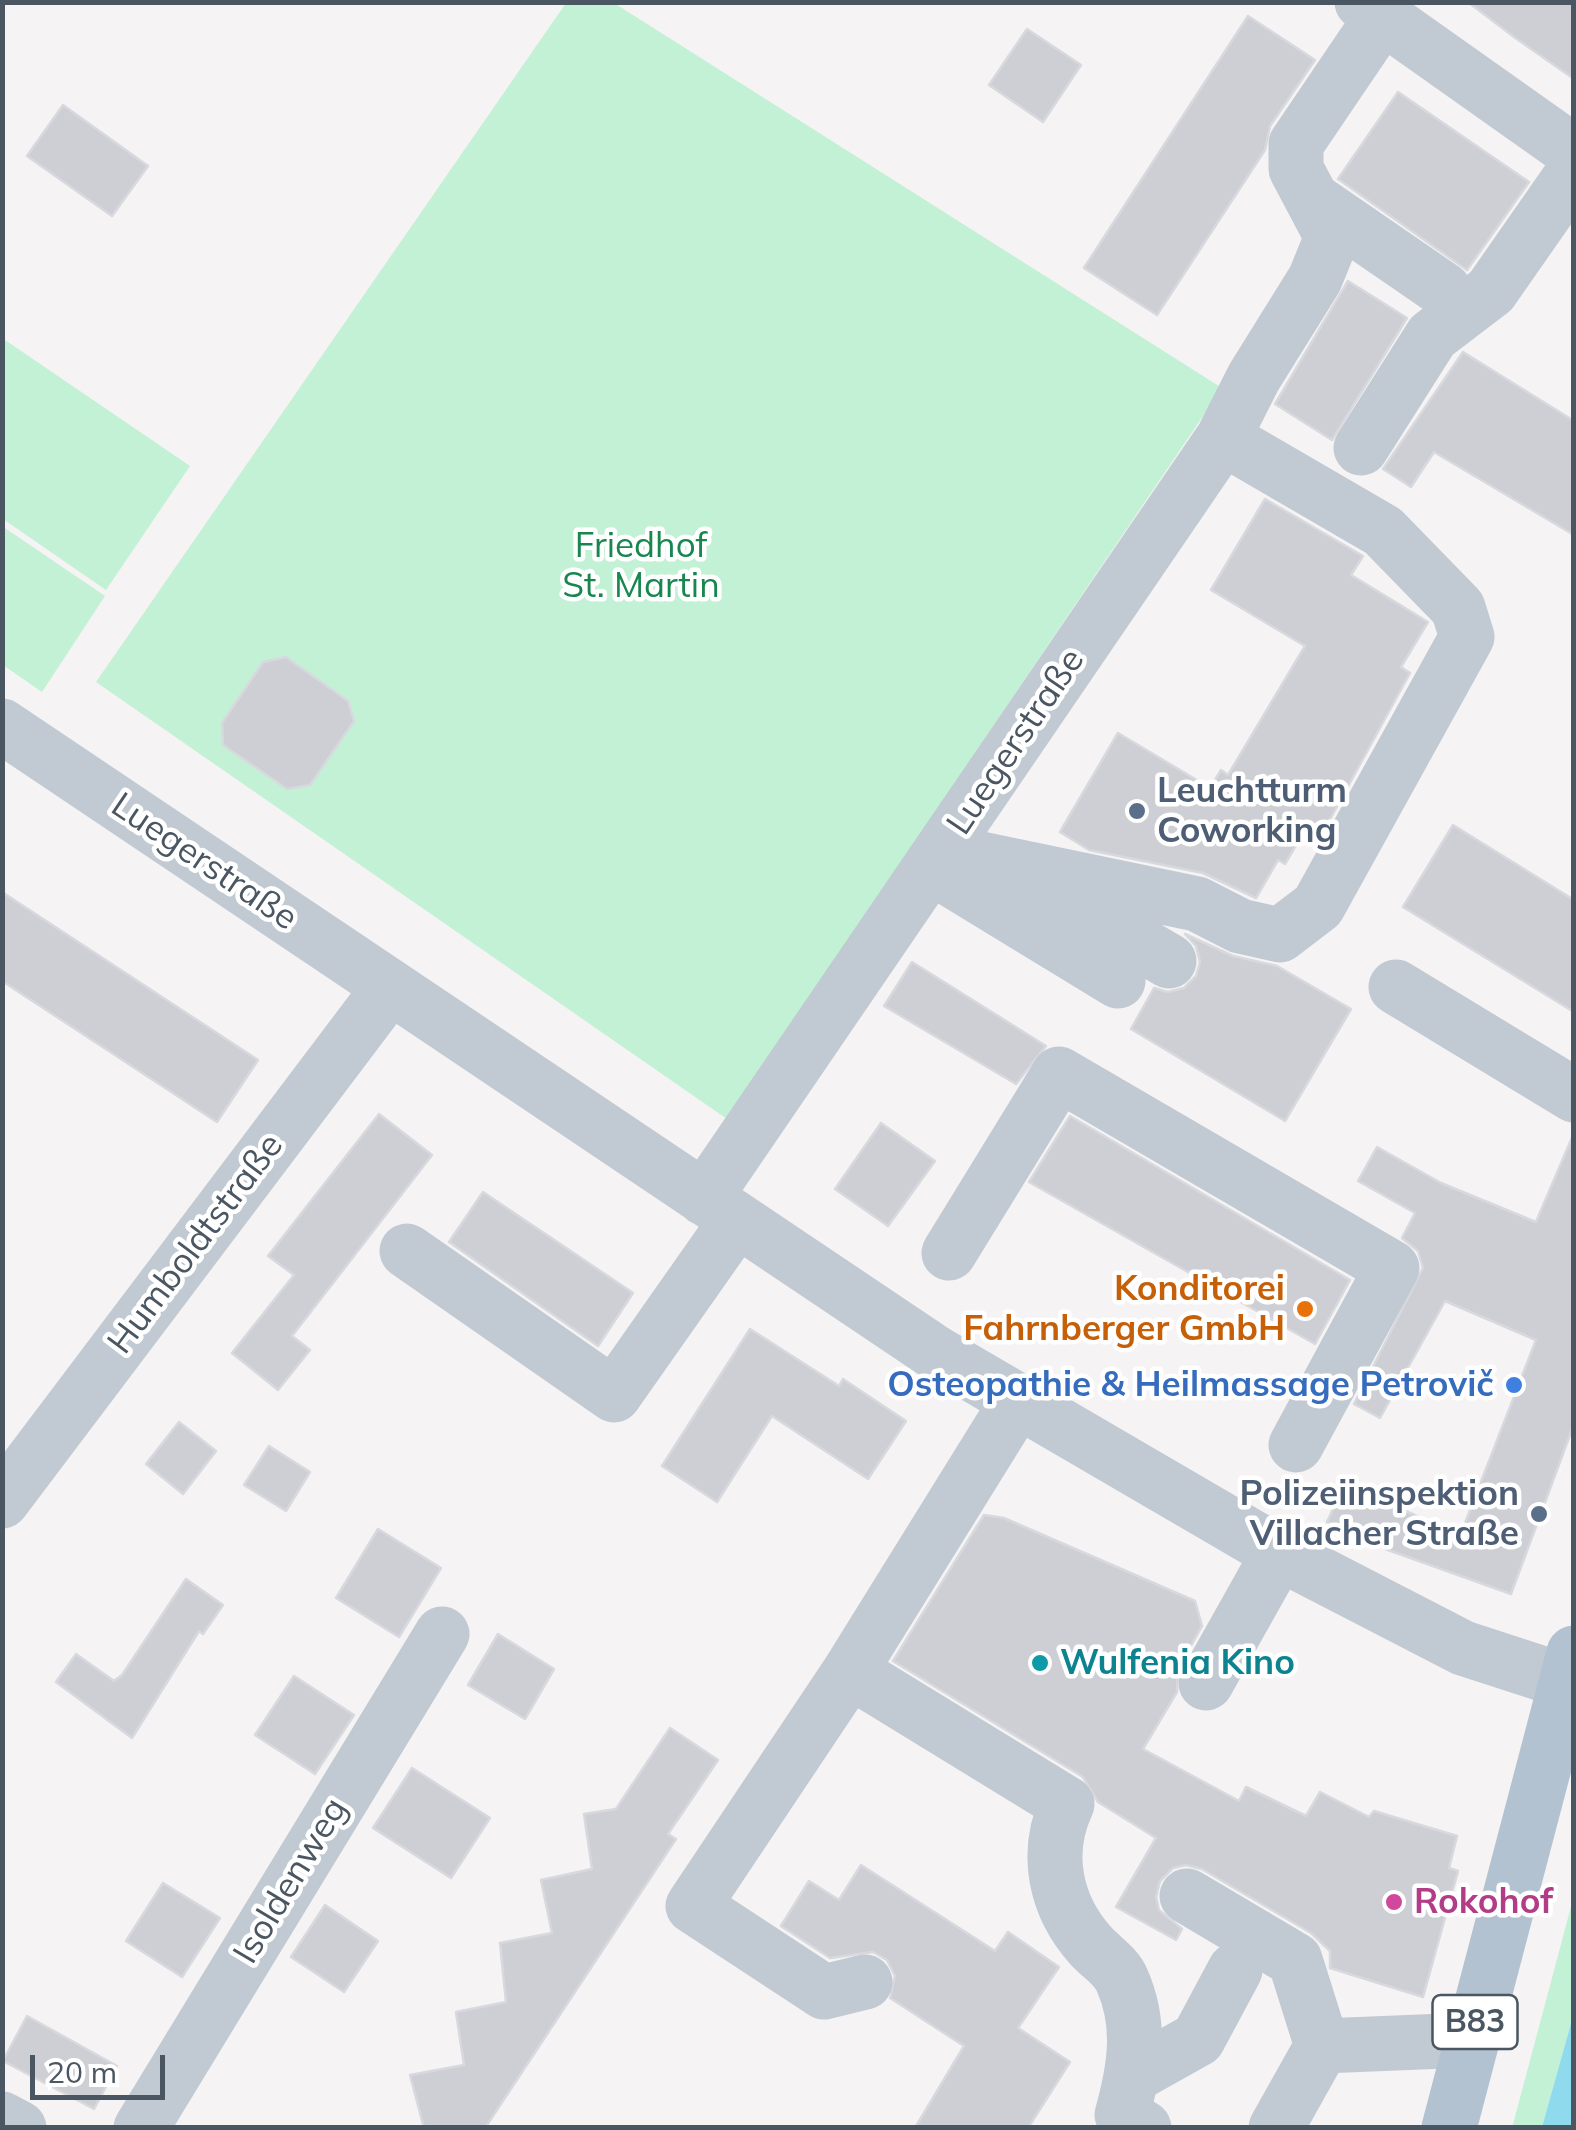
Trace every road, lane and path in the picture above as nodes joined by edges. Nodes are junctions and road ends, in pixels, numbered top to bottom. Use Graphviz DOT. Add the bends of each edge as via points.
graph roads {
  1 [pos="1372,10"];
  2 [pos="1574,152"];
  3 [pos="1574,172"];
  4 [pos="1324,220"];
  5 [pos="1435,295"];
  6 [pos="1223,438"];
  7 [pos="1361,448"];
  8 [pos="2,726"];
  9 [pos="936,859"];
  10 [pos="1000,863"];
  11 [pos="1169,961"];
  12 [pos="1118,980"];
  13 [pos="390,986"];
  14 [pos="1396,987"];
  15 [pos="1574,1095"];
  16 [pos="721,1209"];
  17 [pos="407,1251"];
  18 [pos="949,1253"];
  19 [pos="1017,1402"];
  20 [pos="1296,1445"];
  21 [pos="2,1501"];
  22 [pos="1279,1553"];
  23 [pos="442,1634"];
  24 [pos="850,1671"];
  25 [pos="1571,1673"];
  26 [pos="1206,1683"];
  27 [pos="1186,1896"];
  28 [pos="1235,1970"];
  29 [pos="864,1982"];
  30 [pos="1470,2040"];
  31 [pos="1322,2046"];
  32 [pos="1138,2102"];
  33 [pos="2,2120"];
  34 [pos="19,2128"];
  35 [pos="140,2128"];
  36 [pos="1276,2128"];
  37 [pos="1449,2128"];
  1 -- 2 [label="street"];
  1 -- 4 [label="street" via="1296,144 1296,169"];
  3 -- 7 [label="street" via="1491,291 1432,336"];
  4 -- 5 [label="street"];
  4 -- 6 [label="street, Luegerstraße" via="1315,279"];
  6 -- 9 [label="street, Luegerstraße"];
  6 -- 10 [label="street" via="1383,531 1458,608 1467,638 1318,906 1280,935 1240,926 1197,904"];
  8 -- 13 [label="street, Luegerstraße"];
  9 -- 10 [label="street"];
  9 -- 12 [label="street"];
  9 -- 16 [label="street, Luegerstraße"];
  10 -- 11 [label="street"];
  13 -- 16 [label="street, Luegerstraße"];
  13 -- 21 [label="street, Humboldtstraße"];
  14 -- 15 [label="street"];
  16 -- 17 [label="street" via="614,1394"];
  16 -- 19 [label="street, Luegerstraße"];
  18 -- 20 [label="street" via="1059,1074 1392,1268"];
  19 -- 22 [label="street, Luegerstraße"];
  19 -- 24 [label="street"];
  22 -- 25 [label="street, Luegerstraße" via="1462,1648"];
  22 -- 26 [label="street"];
  23 -- 35 [label="street, Isoldenweg"];
  24 -- 29 [label="street" via="694,1906 824,1992"];
  24 -- 32 [label="street" via="1067,1804 1056,1828 1054,1866 1066,1913 1121,1976 1136,2022"];
  25 -- 30 [label="main road, B83"];
  27 -- 31 [label="street" via="1295,1960"];
  28 -- 32 [label="street" via="1198,2039"];
  30 -- 31 [label="street"];
  30 -- 37 [label="main road, B83"];
  31 -- 36 [label="street"];
  33 -- 34 [label="street"];
}
